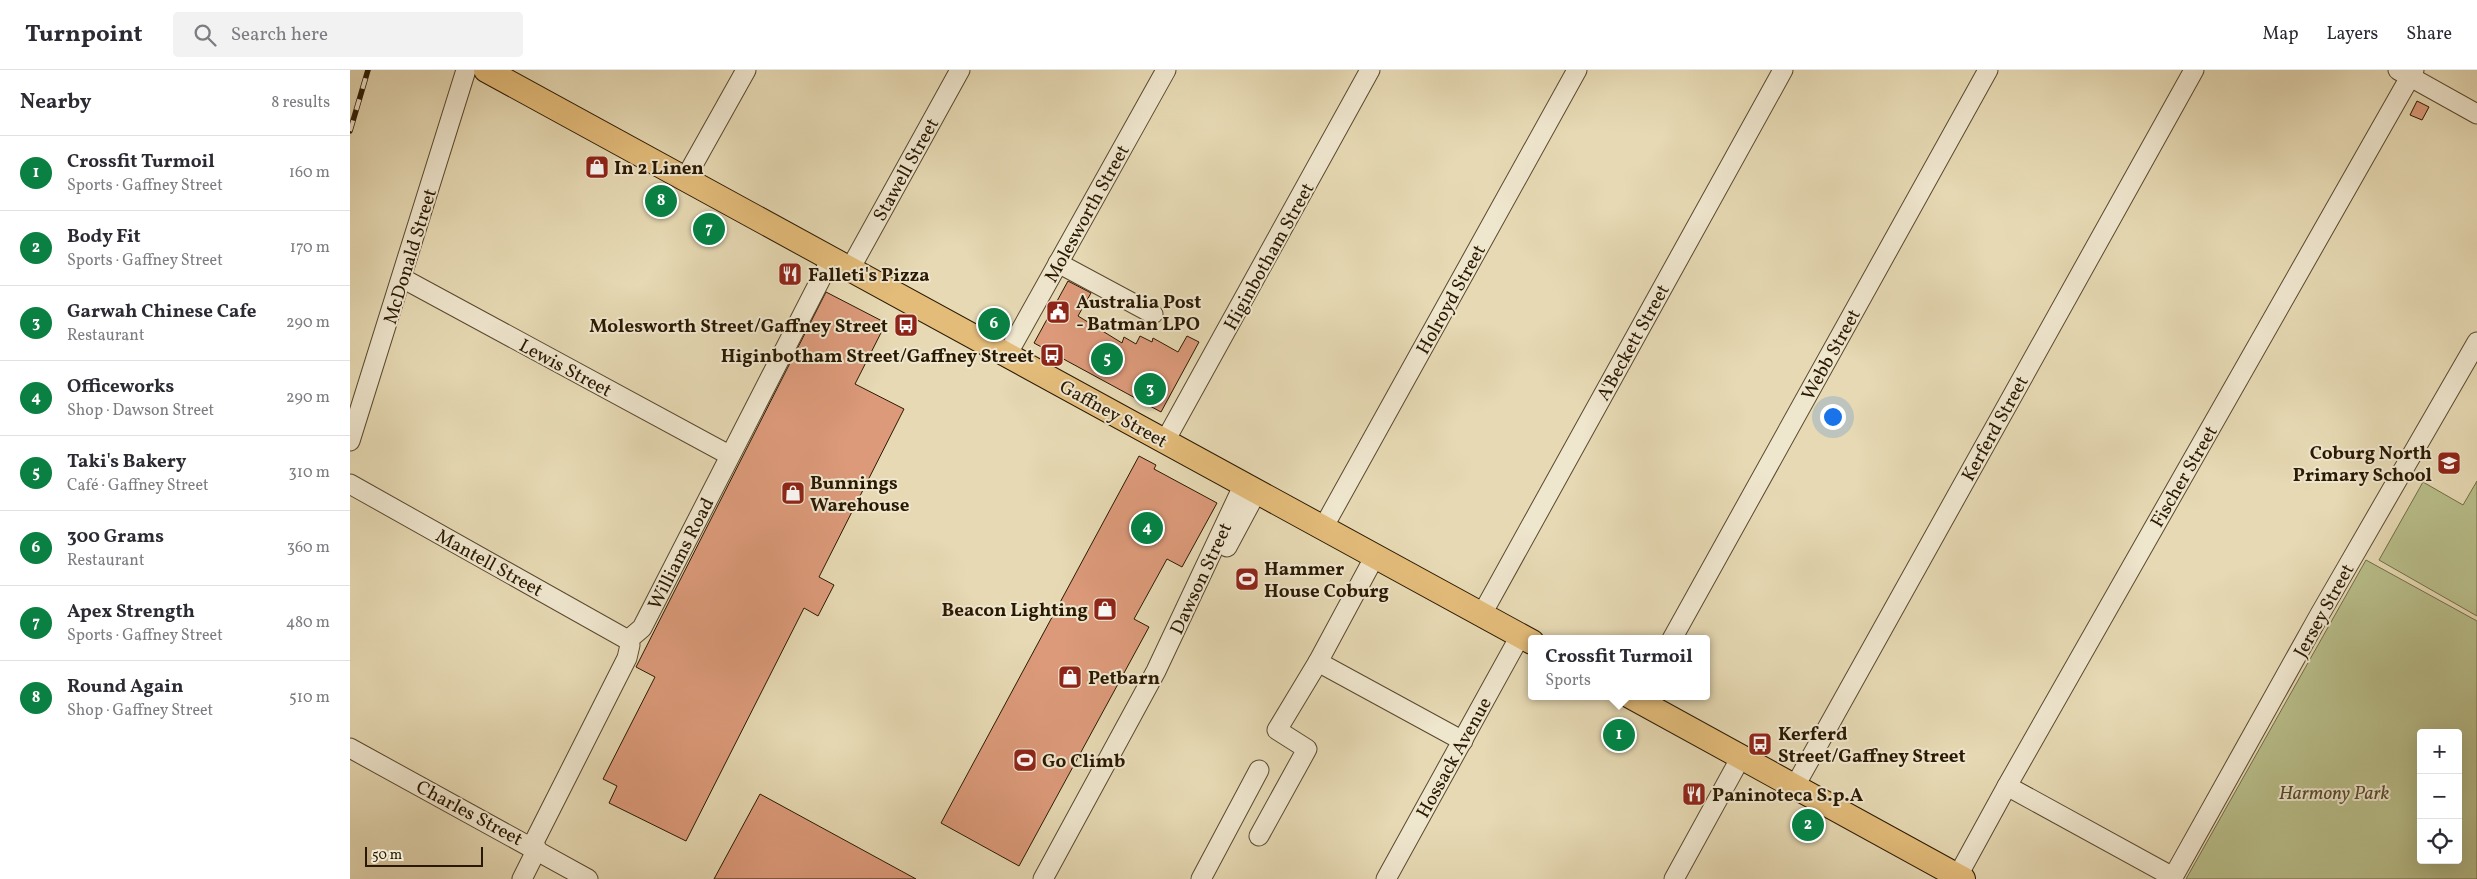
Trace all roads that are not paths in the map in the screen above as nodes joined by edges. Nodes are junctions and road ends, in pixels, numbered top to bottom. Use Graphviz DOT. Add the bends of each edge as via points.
graph roads {
  1 [pos="466,70"];
  2 [pos="746,70"];
  3 [pos="960,70"];
  4 [pos="1166,70"];
  5 [pos="1370,70"];
  6 [pos="1576,70"];
  7 [pos="1783,70"];
  8 [pos="1988,70"];
  9 [pos="2194,70"];
  10 [pos="488,71"];
  11 [pos="2408,72"];
  12 [pos="2477,114"];
  13 [pos="684,179"];
  14 [pos="1058,263"];
  15 [pos="841,264"];
  16 [pos="402,278"];
  17 [pos="1152,314"];
  18 [pos="2477,342"];
  19 [pos="1008,355"];
  20 [pos="350,441"];
  21 [pos="1165,441"];
  22 [pos="730,455"];
  23 [pos="350,485"];
  24 [pos="1251,488"];
  25 [pos="1323,528"];
  26 [pos="1375,556"];
  27 [pos="1482,614"];
  28 [pos="1674,635"];
  29 [pos="1526,639"];
  30 [pos="628,640"];
  31 [pos="1318,662"];
  32 [pos="1640,700"];
  33 [pos="1463,741"];
  34 [pos="350,748"];
  35 [pos="1741,757"];
  36 [pos="1260,770"];
  37 [pos="1795,786"];
  38 [pos="2006,786"];
  39 [pos="1259,836"];
  40 [pos="534,848"];
  41 [pos="1959,878"];
  42 [pos="2172,878"];
  43 [pos="522,879"];
  44 [pos="588,879"];
  45 [pos="1043,879"];
  46 [pos="1201,879"];
  47 [pos="1386,879"];
  48 [pos="1674,879"];
  1 -- 16 [label="street, McDonald Street"];
  2 -- 13 [label="street"];
  3 -- 15 [label="street, Stawell Street"];
  4 -- 14 [label="street, Molesworth Street"];
  5 -- 21 [label="street, Higinbotham Street"];
  6 -- 25 [label="street, Holroyd Street"];
  7 -- 27 [label="street, A'Beckett Street"];
  8 -- 28 [label="street, Webb Street"];
  9 -- 37 [label="street, Kerferd Street"];
  10 -- 13 [label="main road, Gaffney Street"];
  11 -- 12 [label="street"];
  11 -- 38 [label="street, Fischer Street"];
  13 -- 15 [label="main road, Gaffney Street"];
  14 -- 17 [label="street"];
  14 -- 19 [label="street, Molesworth Street"];
  15 -- 19 [label="main road, Gaffney Street"];
  15 -- 22 [label="street, Williams Road"];
  16 -- 20 [label="street, McDonald Street"];
  16 -- 22 [label="street, Lewis Street"];
  18 -- 42 [label="street, Jersey Street"];
  19 -- 21 [label="main road, Gaffney Street"];
  21 -- 24 [label="main road, Gaffney Street"];
  22 -- 30 [label="street, Williams Road" via="642,628"];
  23 -- 30 [label="street, Mantell Street"];
  24 -- 25 [label="main road, Gaffney Street"];
  24 -- 45 [label="street, Dawson Street" via="1189,618 1156,671"];
  25 -- 26 [label="main road, Gaffney Street"];
  26 -- 27 [label="main road, Gaffney Street"];
  26 -- 31 [label="street"];
  27 -- 29 [label="main road, Gaffney Street"];
  29 -- 33 [label="street, Hossack Avenue"];
  30 -- 40 [label="street" via="626,658"];
  31 -- 33 [label="street"];
  31 -- 39 [label="street" via="1277,730 1307,749"];
  32 -- 35 [label="main road"];
  33 -- 47 [label="street, Hossack Avenue"];
  34 -- 40 [label="street, Charles Street"];
  35 -- 37 [label="main road"];
  35 -- 48 [label="street"];
  36 -- 46 [label="street"];
  37 -- 41 [label="main road"];
  38 -- 41 [label="street, Fischer Street"];
  38 -- 42 [label="street"];
  40 -- 43 [label="street"];
  40 -- 44 [label="street, Charles Street"];
}
